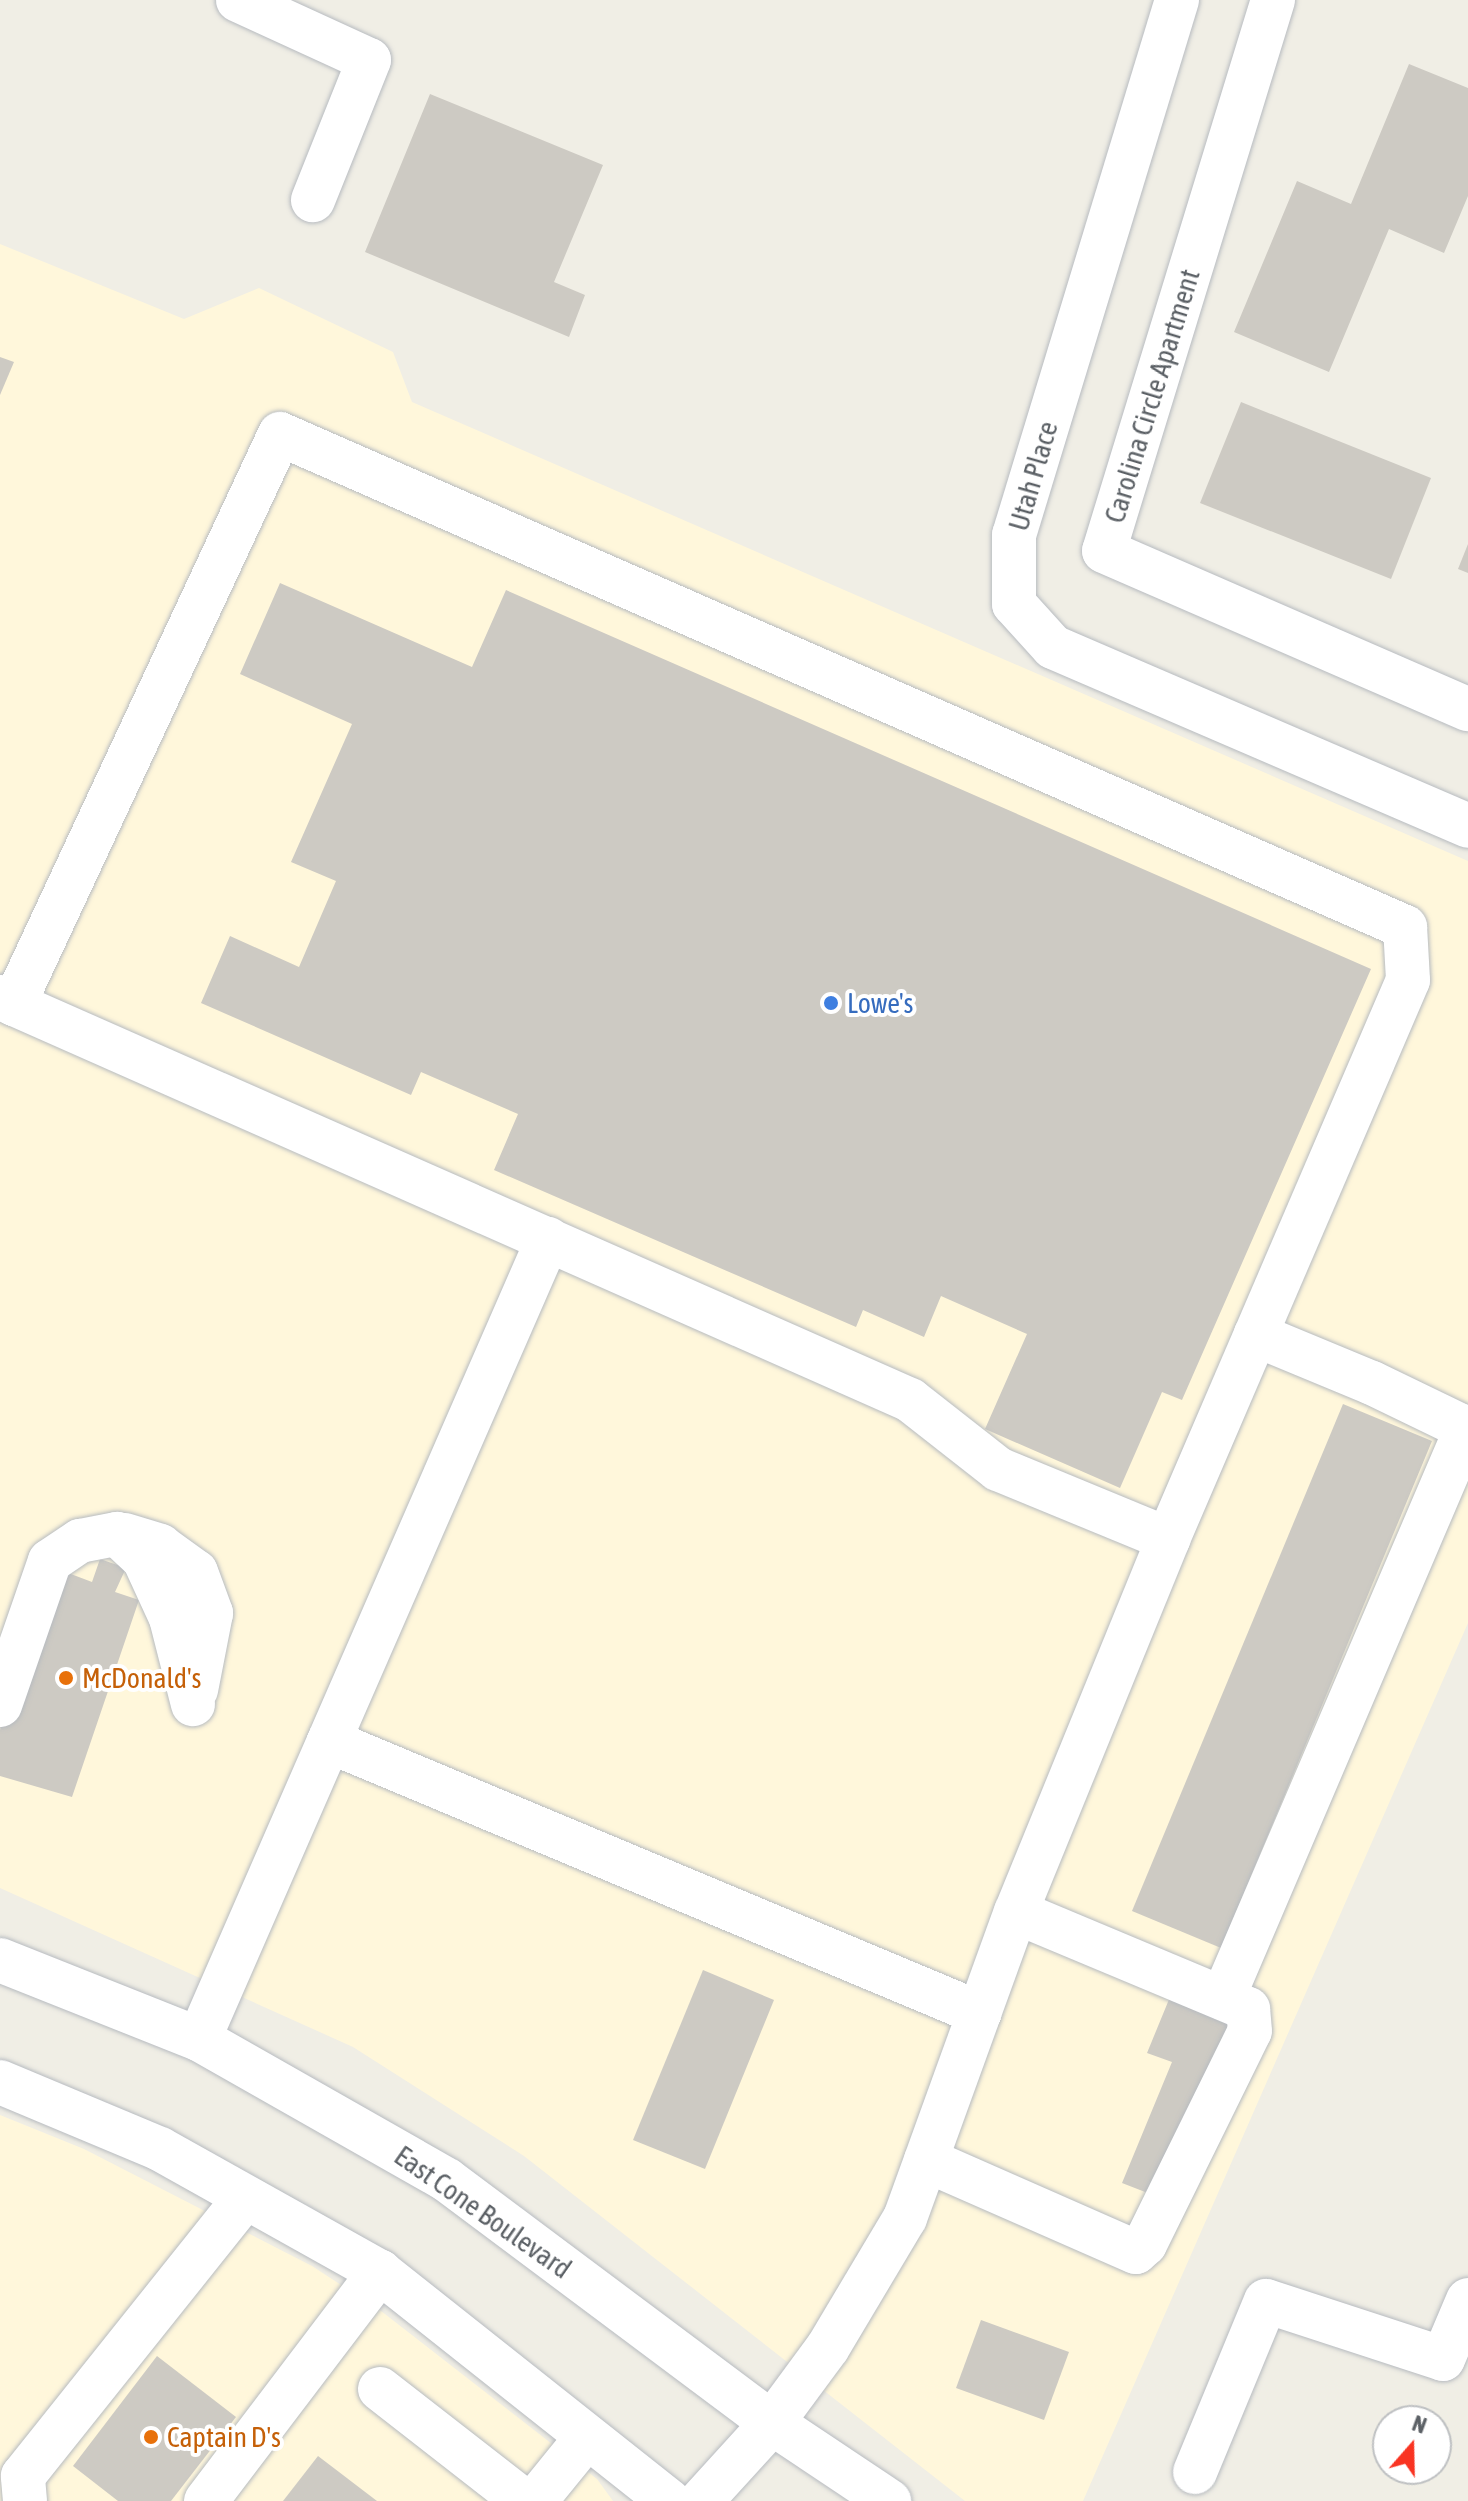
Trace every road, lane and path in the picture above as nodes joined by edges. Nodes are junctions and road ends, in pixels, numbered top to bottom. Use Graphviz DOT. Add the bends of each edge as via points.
graph roads {
  1 [pos="238,0"];
  2 [pos="1177,0"];
  3 [pos="1273,0"];
  4 [pos="313,200"];
  5 [pos="1468,709"];
  6 [pos="1468,826"];
  7 [pos="7,1000"];
  8 [pos="548,1239"];
  9 [pos="1256,1335"];
  10 [pos="1168,1539"];
  11 [pos="193,1704"];
  12 [pos="0,1705"];
  13 [pos="329,1741"];
  14 [pos="1016,1912"];
  15 [pos="0,1960"];
  16 [pos="1223,1998"];
  17 [pos="979,2013"];
  18 [pos="199,2039"];
  19 [pos="0,2082"];
  20 [pos="926,2160"];
  21 [pos="245,2198"];
  22 [pos="380,2272"];
  23 [pos="1468,2300"];
  24 [pos="1455,2364"];
  25 [pos="380,2389"];
  26 [pos="772,2423"];
  27 [pos="587,2437"];
  28 [pos="1195,2472"];
  29 [pos="24,2488"];
  30 [pos="206,2501"];
  31 [pos="524,2501"];
  32 [pos="535,2501"];
  33 [pos="669,2501"];
  34 [pos="701,2501"];
  35 [pos="889,2501"];
  1 -- 4 [label="street" via="369,60"];
  2 -- 6 [label="street, Utah Place" via="1014,535 1014,604 1053,647"];
  3 -- 5 [label="street, Carolina Circle Apartment" via="1104,551"];
  7 -- 8 [label="street"];
  7 -- 9 [label="street" via="280,434 1405,927 1408,980"];
  8 -- 10 [label="street" via="910,1400 998,1469"];
  8 -- 13 [label="street"];
  9 -- 10 [label="street"];
  9 -- 16 [label="street" via="1372,1383 1459,1425 1464,1434 1463,1448"];
  10 -- 14 [label="street"];
  11 -- 12 [label="street" via="171,1618 144,1559 117,1534 80,1541 50,1561"];
  13 -- 17 [label="street"];
  13 -- 18 [label="street"];
  14 -- 16 [label="street"];
  14 -- 17 [label="street"];
  15 -- 18 [label="street, East Cone Boulevard"];
  16 -- 20 [label="street" via="1248,2009 1250,2031 1145,2244 1136,2252"];
  17 -- 20 [label="street"];
  18 -- 26 [label="street, East Cone Boulevard" via="447,2180"];
  19 -- 21 [label="street" via="160,2149"];
  20 -- 26 [label="street" via="898,2231 828,2347"];
  21 -- 22 [label="street"];
  21 -- 29 [label="street"];
  22 -- 27 [label="street"];
  22 -- 30 [label="street"];
  23 -- 24 [label="street"];
  24 -- 28 [label="street" via="1266,2301"];
  25 -- 31 [label="street"];
  26 -- 34 [label="street"];
  26 -- 35 [label="street, East Cone Boulevard"];
  27 -- 32 [label="street"];
  27 -- 33 [label="street"];
}
